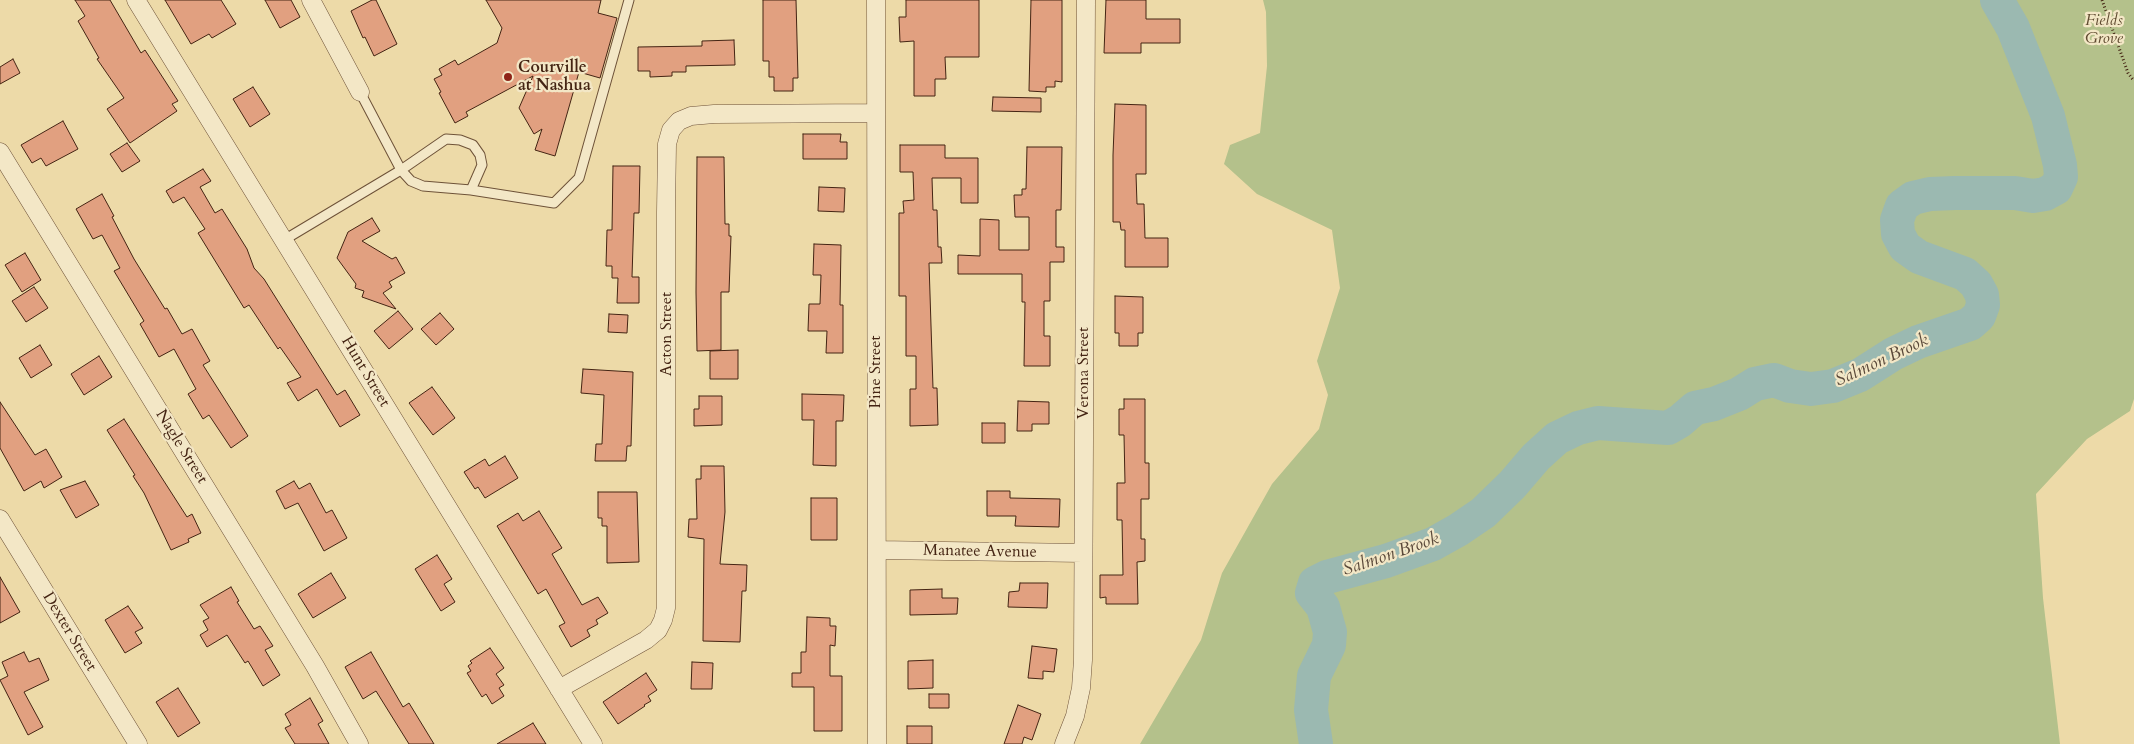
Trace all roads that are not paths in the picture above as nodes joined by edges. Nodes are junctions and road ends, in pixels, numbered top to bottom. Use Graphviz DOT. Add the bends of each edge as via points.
graph roads {
  1 [pos="136,0"];
  2 [pos="311,0"];
  3 [pos="630,0"];
  4 [pos="876,0"];
  5 [pos="1086,0"];
  6 [pos="360,92"];
  7 [pos="876,113"];
  8 [pos="0,152"];
  9 [pos="401,170"];
  10 [pos="471,190"];
  11 [pos="284,240"];
  12 [pos="0,519"];
  13 [pos="877,550"];
  14 [pos="1083,553"];
  15 [pos="559,689"];
  16 [pos="138,744"];
  17 [pos="359,744"];
  18 [pos="593,744"];
  19 [pos="877,744"];
  20 [pos="1064,744"];
  1 -- 11 [label="street, Hunt Street"];
  2 -- 6 [label="street"];
  3 -- 10 [label="lane" via="579,178 554,203"];
  4 -- 7 [label="street, Pine Street"];
  5 -- 14 [label="street, Verona Street"];
  6 -- 9 [label="lane"];
  7 -- 13 [label="street, Pine Street"];
  7 -- 15 [label="street, Acton Street" via="714,114 692,116 679,121 671,130 667,144 666,212 664,620 646,640"];
  8 -- 17 [label="street, Nagle Street" via="315,666"];
  9 -- 10 [label="lane" via="411,181 423,186"];
  9 -- 10 [label="lane" via="446,139 460,140 473,145 480,155 482,165"];
  9 -- 11 [label="lane"];
  11 -- 15 [label="street, Hunt Street"];
  12 -- 16 [label="street, Dexter Street"];
  13 -- 14 [label="street, Manatee Avenue"];
  13 -- 19 [label="street, Pine Street"];
  14 -- 20 [label="street, Verona Street" via="1083,660 1075,716"];
  15 -- 18 [label="street, Hunt Street"];
}
